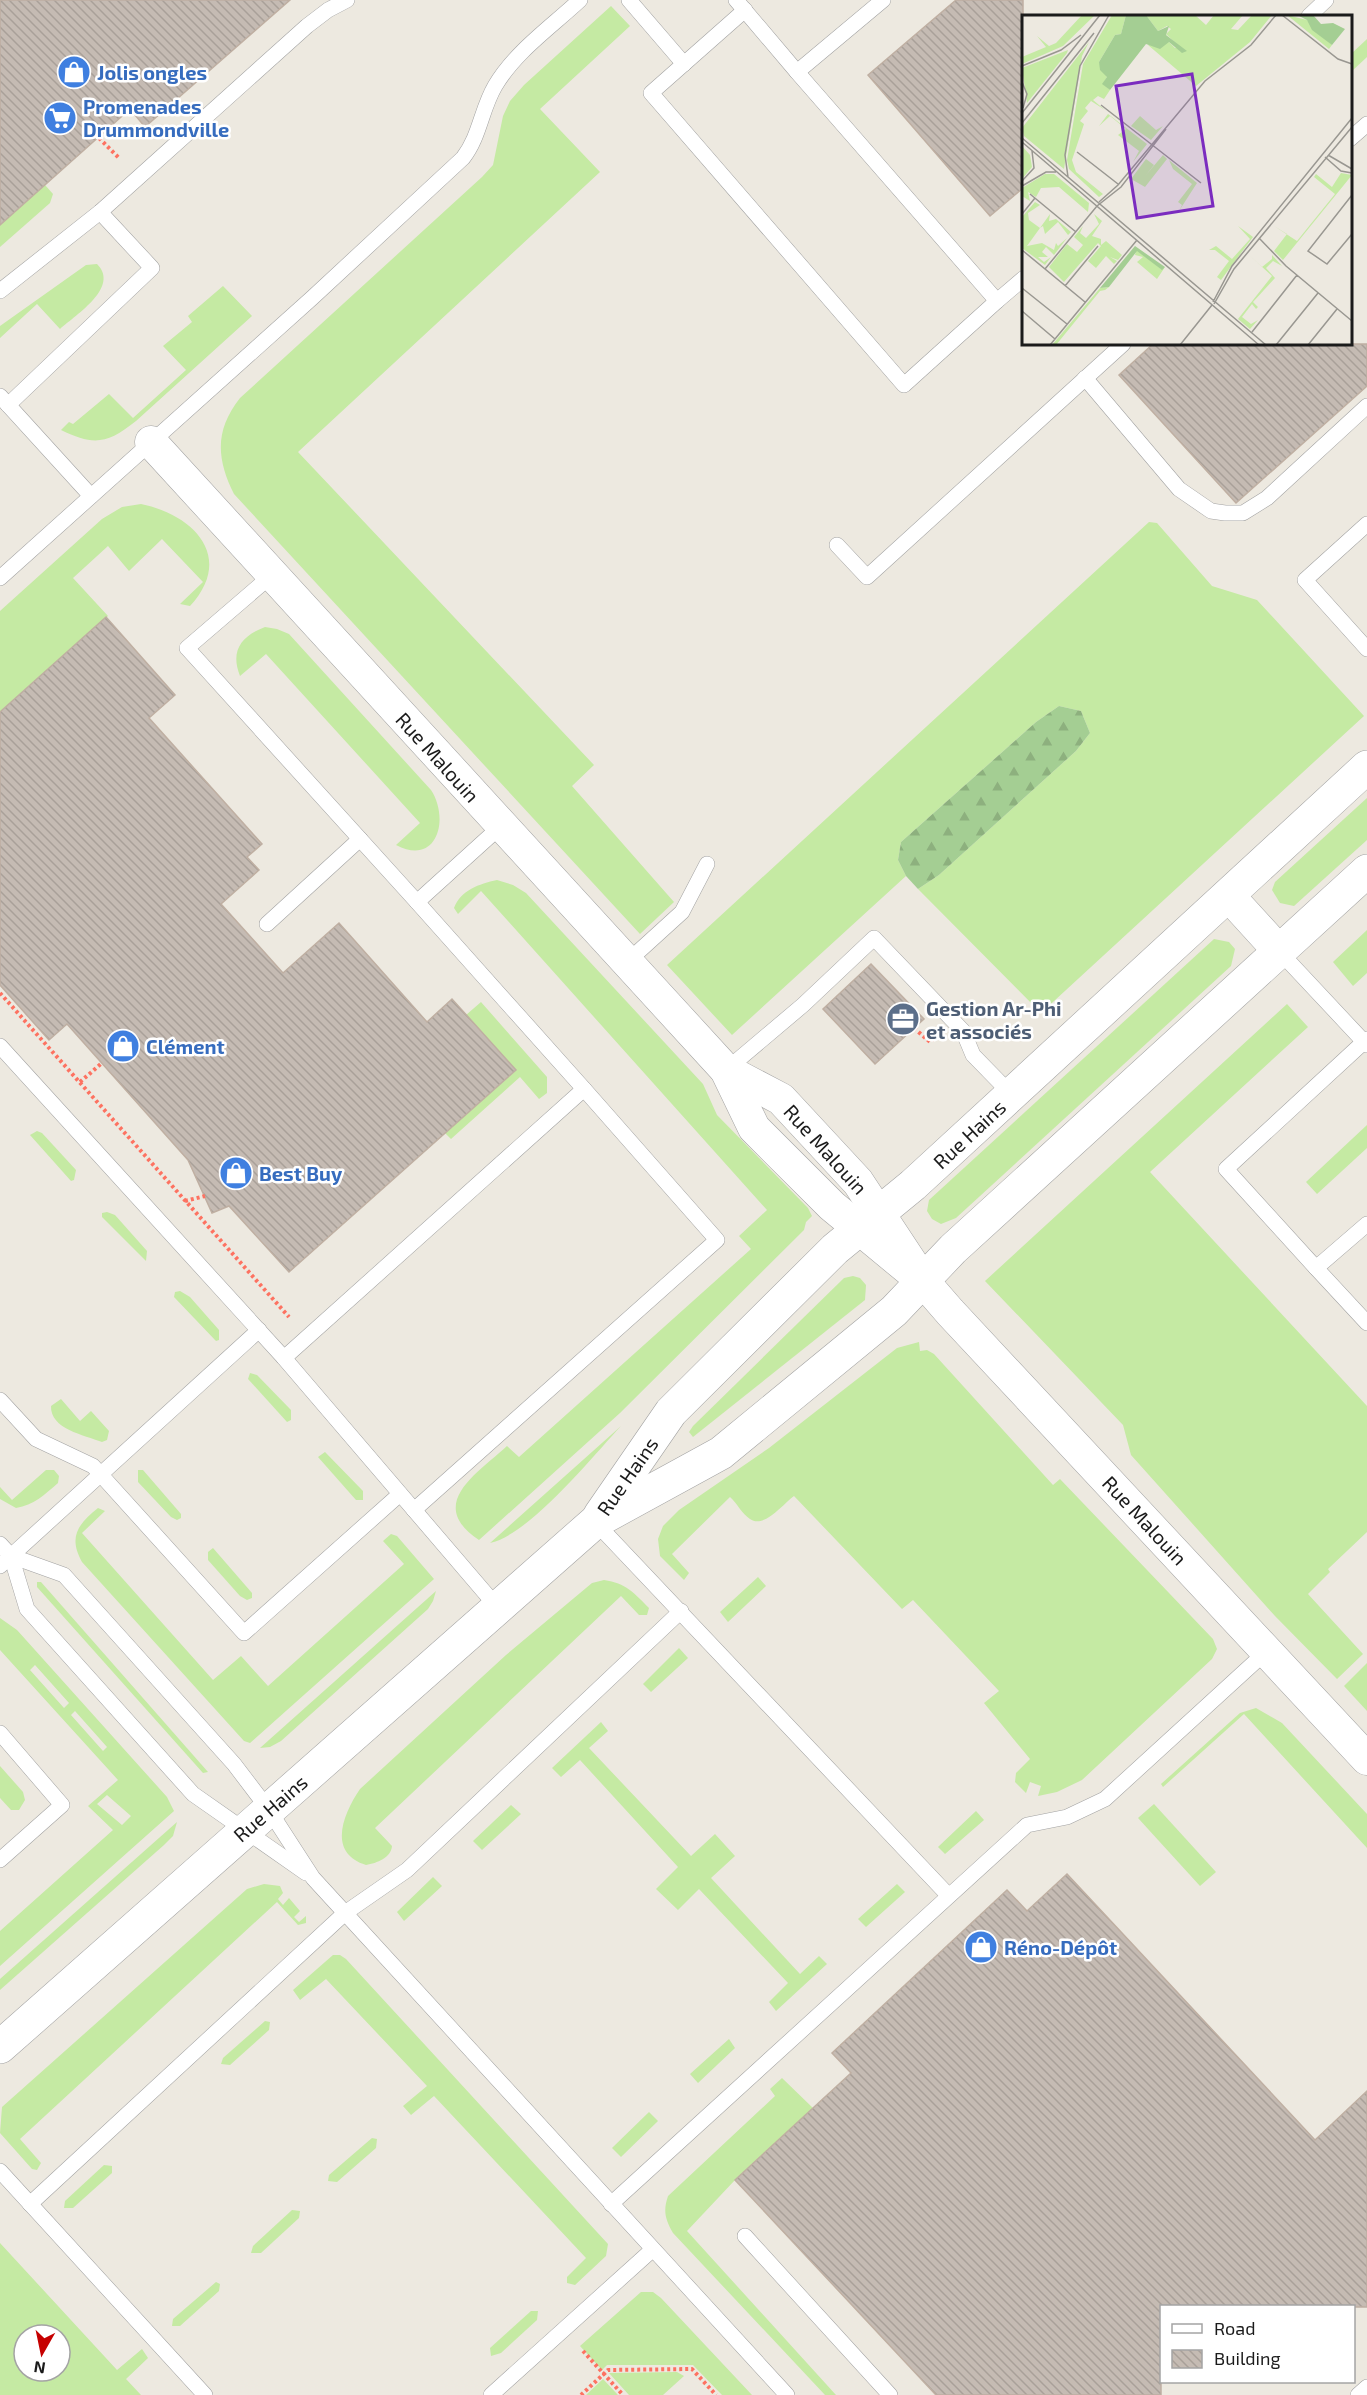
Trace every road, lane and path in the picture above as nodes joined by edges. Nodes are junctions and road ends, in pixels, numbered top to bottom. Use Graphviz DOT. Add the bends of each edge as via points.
graph roads {
  1 [pos="347,0"];
  2 [pos="579,0"];
  3 [pos="628,0"];
  4 [pos="883,0"];
  5 [pos="1326,0"];
  6 [pos="740,5"];
  7 [pos="1310,15"];
  8 [pos="684,64"];
  9 [pos="797,72"];
  10 [pos="1367,124"];
  11 [pos="1352,137"];
  12 [pos="99,138"];
  13 [pos="118,158"];
  14 [pos="100,212"];
  15 [pos="1022,279"];
  16 [pos="0,291"];
  17 [pos="997,302"];
  18 [pos="1122,345"];
  19 [pos="1085,378"];
  20 [pos="4,400"];
  21 [pos="1367,406"];
  22 [pos="151,442"];
  23 [pos="90,496"];
  24 [pos="1367,524"];
  25 [pos="837,545"];
  26 [pos="272,575"];
  27 [pos="0,578"];
  28 [pos="1367,649"];
  29 [pos="1367,767"];
  30 [pos="501,826"];
  31 [pos="360,839"];
  32 [pos="707,864"];
  33 [pos="1367,871"];
  34 [pos="1228,896"];
  35 [pos="417,902"];
  36 [pos="267,924"];
  37 [pos="1279,951"];
  38 [pos="627,962"];
  39 [pos="0,993"];
  40 [pos="914,1028"];
  41 [pos="930,1042"];
  42 [pos="1366,1042"];
  43 [pos="0,1046"];
  44 [pos="102,1063"];
  45 [pos="726,1070"];
  46 [pos="80,1082"];
  47 [pos="584,1089"];
  48 [pos="1011,1095"];
  49 [pos="205,1196"];
  50 [pos="186,1201"];
  51 [pos="869,1221"];
  52 [pos="1367,1224"];
  53 [pos="1316,1268"];
  54 [pos="924,1282"];
  55 [pos="291,1319"];
  56 [pos="1367,1323"];
  57 [pos="260,1330"];
  58 [pos="284,1358"];
  59 [pos="0,1400"];
  60 [pos="102,1476"];
  61 [pos="400,1494"];
  62 [pos="414,1510"];
  63 [pos="595,1522"];
  64 [pos="0,1544"];
  65 [pos="5,1561"];
  66 [pos="498,1608"];
  67 [pos="681,1611"];
  68 [pos="1267,1650"];
  69 [pos="0,1733"];
  70 [pos="1367,1759"];
  71 [pos="257,1820"];
  72 [pos="0,1860"];
  73 [pos="314,1878"];
  74 [pos="948,1895"];
  75 [pos="345,1913"];
  76 [pos="0,2047"];
  77 [pos="0,2171"];
  78 [pos="30,2204"];
  79 [pos="611,2204"];
  80 [pos="745,2236"];
  81 [pos="652,2250"];
  82 [pos="603,2374"];
  83 [pos="1367,2387"];
  84 [pos="206,2395"];
  85 [pos="491,2395"];
  86 [pos="581,2395"];
  87 [pos="622,2395"];
  88 [pos="716,2395"];
  89 [pos="787,2395"];
  90 [pos="890,2395"];
  91 [pos="1358,2395"];
  1 -- 14 [label="lane" via="307,26"];
  2 -- 22 [label="lane" via="502,76 463,158"];
  3 -- 8 [label="lane"];
  4 -- 9 [label="lane"];
  5 -- 7 [label="lane"];
  6 -- 8 [label="lane"];
  6 -- 9 [label="lane"];
  8 -- 17 [label="lane" via="651,93 904,385"];
  9 -- 17 [label="lane"];
  10 -- 11 [label="lane"];
  12 -- 13 [label="path"];
  14 -- 16 [label="lane"];
  14 -- 20 [label="lane" via="152,268"];
  15 -- 17 [label="lane"];
  18 -- 19 [label="lane"];
  19 -- 21 [label="lane" via="1179,489 1212,511 1225,513 1243,513 1267,498"];
  19 -- 25 [label="lane" via="867,578"];
  20 -- 23 [label="lane"];
  22 -- 23 [label="lane"];
  22 -- 26 [label="street, Rue Malouin"];
  23 -- 27 [label="lane"];
  24 -- 28 [label="lane" via="1305,580"];
  26 -- 30 [label="street, Rue Malouin"];
  26 -- 31 [label="lane" via="187,648"];
  29 -- 34 [label="street, Rue Hains"];
  30 -- 35 [label="lane"];
  30 -- 38 [label="street, Rue Malouin"];
  31 -- 35 [label="lane"];
  31 -- 36 [label="lane"];
  32 -- 38 [label="lane" via="682,912"];
  33 -- 37 [label="street, Rue Hains"];
  34 -- 37 [label="street"];
  34 -- 48 [label="street, Rue Hains"];
  35 -- 47 [label="lane"];
  37 -- 42 [label="lane"];
  37 -- 54 [label="street, Rue Hains" via="953,1249"];
  38 -- 45 [label="street, Rue Malouin"];
  39 -- 46 [label="path"];
  40 -- 41 [label="path"];
  42 -- 53 [label="lane" via="1226,1169"];
  43 -- 57 [label="lane"];
  44 -- 46 [label="path"];
  45 -- 48 [label="lane" via="874,938 963,1030 973,1055"];
  45 -- 51 [label="street, Rue Malouin" via="781,1099 858,1182"];
  46 -- 50 [label="path"];
  47 -- 58 [label="lane"];
  47 -- 62 [label="lane" via="717,1240"];
  48 -- 51 [label="street, Rue Hains"];
  49 -- 50 [label="path"];
  50 -- 55 [label="path"];
  51 -- 54 [label="street, Rue Malouin"];
  51 -- 63 [label="street, Rue Hains" via="835,1249 671,1412"];
  52 -- 53 [label="lane"];
  53 -- 56 [label="lane"];
  54 -- 63 [label="street, Rue Hains" via="883,1321 721,1453"];
  54 -- 68 [label="street, Rue Malouin"];
  57 -- 58 [label="lane"];
  57 -- 60 [label="lane"];
  58 -- 61 [label="lane"];
  59 -- 60 [label="lane" via="36,1439 93,1466"];
  60 -- 61 [label="lane" via="244,1632"];
  60 -- 65 [label="lane"];
  61 -- 62 [label="lane"];
  62 -- 66 [label="lane"];
  63 -- 66 [label="street, Rue Hains"];
  63 -- 67 [label="lane"];
  64 -- 65 [label="lane"];
  65 -- 71 [label="lane" via="27,1609 193,1794"];
  65 -- 71 [label="lane" via="64,1575 234,1764"];
  66 -- 71 [label="street, Rue Hains"];
  67 -- 74 [label="lane"];
  67 -- 75 [label="lane" via="407,1870"];
  68 -- 70 [label="street, Rue Malouin"];
  68 -- 74 [label="lane" via="1105,1799 1067,1817 1027,1826"];
  69 -- 72 [label="lane" via="62,1805"];
  71 -- 73 [label="lane"];
  71 -- 73 [label="lane"];
  71 -- 76 [label="street, Rue Hains"];
  73 -- 75 [label="lane"];
  74 -- 79 [label="lane"];
  75 -- 78 [label="lane"];
  75 -- 79 [label="lane"];
  77 -- 78 [label="lane"];
  78 -- 84 [label="lane"];
  79 -- 81 [label="lane"];
  80 -- 90 [label="lane"];
  81 -- 85 [label="lane"];
  81 -- 89 [label="lane"];
  82 -- 86 [label="path"];
  82 -- 87 [label="path"];
  82 -- 88 [label="path" via="608,2370 692,2369"];
  83 -- 91 [label="lane"];
}
